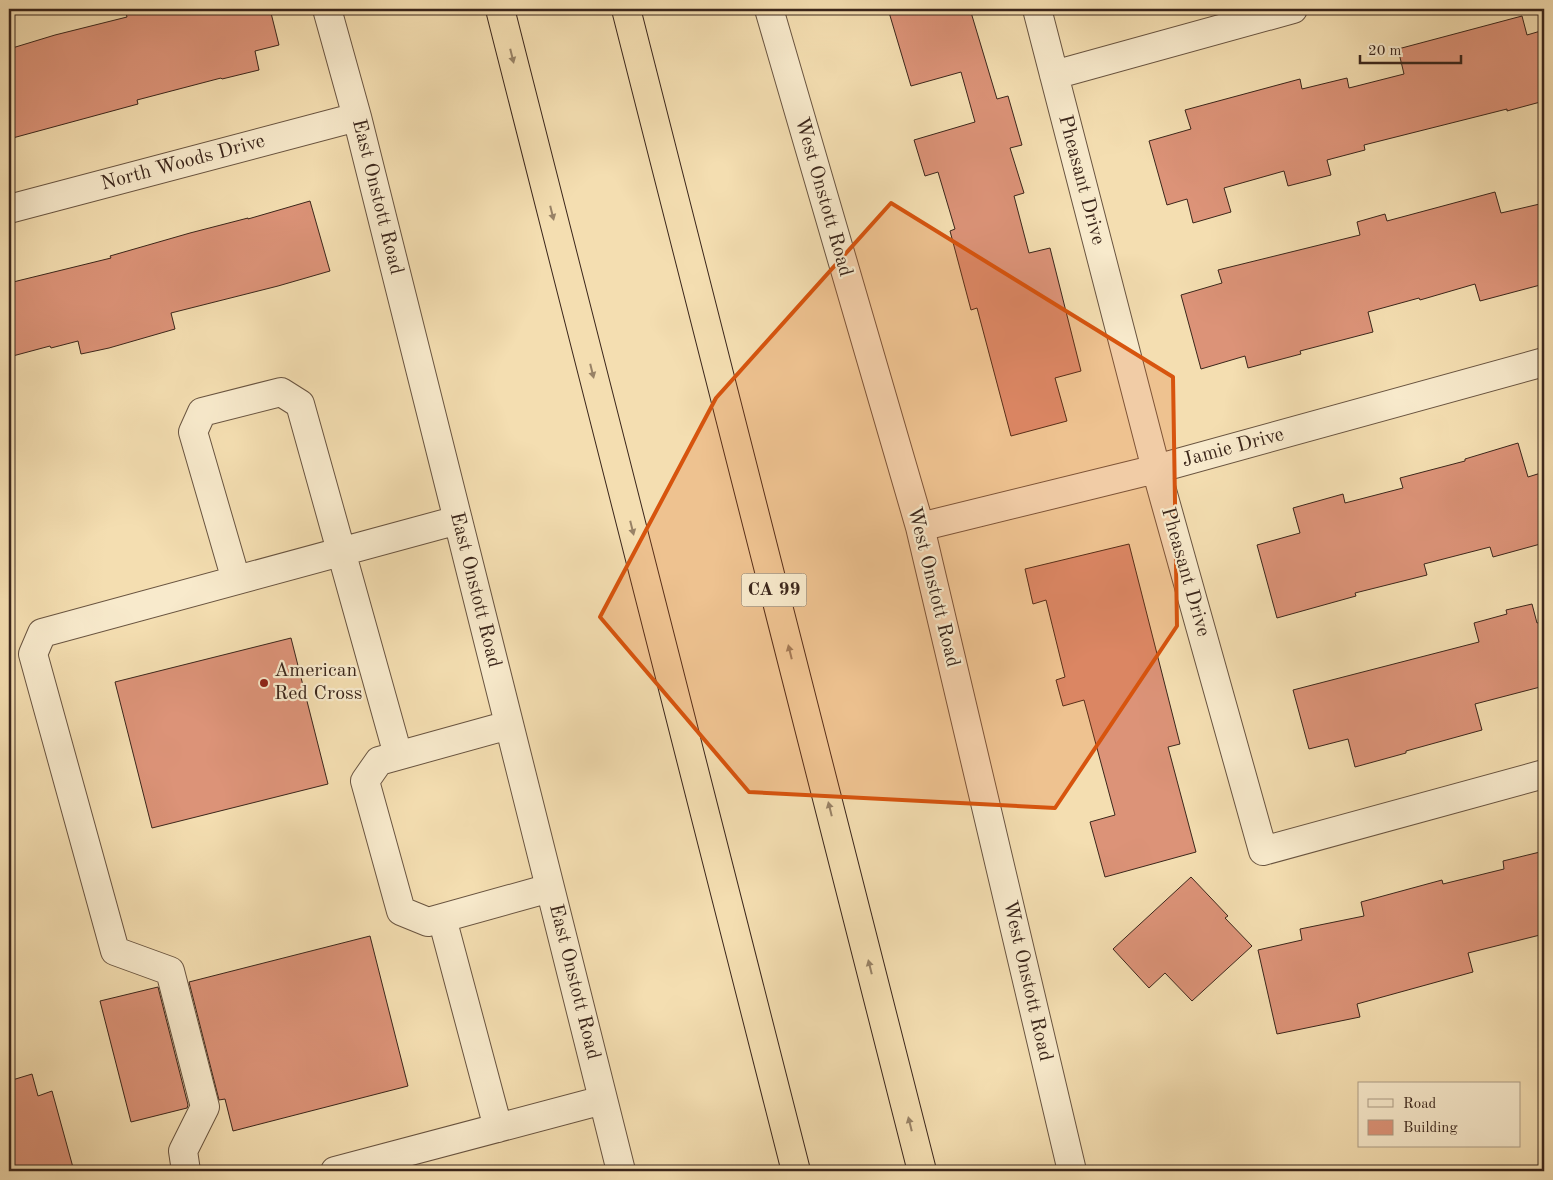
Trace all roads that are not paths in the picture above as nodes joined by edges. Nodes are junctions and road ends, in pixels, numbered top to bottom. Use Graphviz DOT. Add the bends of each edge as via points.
graph roads {
  1 [pos="327,9"];
  2 [pos="500,9"];
  3 [pos="626,9"];
  4 [pos="769,9"];
  5 [pos="1037,9"];
  6 [pos="1293,9"];
  7 [pos="1054,76"];
  8 [pos="357,117"];
  9 [pos="9,209"];
  10 [pos="1544,362"];
  11 [pos="1156,469"];
  12 [pos="458,520"];
  13 [pos="920,528"];
  14 [pos="342,551"];
  15 [pos="236,580"];
  16 [pos="509,725"];
  17 [pos="398,755"];
  18 [pos="1544,774"];
  19 [pos="550,888"];
  20 [pos="442,918"];
  21 [pos="603,1100"];
  22 [pos="498,1128"];
  23 [pos="186,1171"];
  24 [pos="335,1171"];
  25 [pos="621,1171"];
  26 [pos="796,1171"];
  27 [pos="922,1171"];
  28 [pos="1072,1171"];
  1 -- 8 [label="street, East Onstott Road"];
  2 -- 26 [label="highway, one-way"];
  27 -- 3 [label="highway, CA 99, one-way"];
  4 -- 13 [label="street, West Onstott Road"];
  5 -- 7 [label="street, Pheasant Drive"];
  6 -- 7 [label="street"];
  7 -- 11 [label="street, Pheasant Drive"];
  8 -- 9 [label="street, North Woods Drive"];
  8 -- 12 [label="street, East Onstott Road"];
  10 -- 11 [label="street, Jamie Drive"];
  11 -- 13 [label="street, Jamie Drive"];
  11 -- 18 [label="street, Pheasant Drive" via="1263,851"];
  12 -- 14 [label="street"];
  12 -- 16 [label="street, East Onstott Road"];
  13 -- 28 [label="street, West Onstott Road"];
  14 -- 15 [label="street"];
  14 -- 15 [label="street" via="300,404 281,392 202,412 193,432"];
  14 -- 17 [label="street"];
  15 -- 23 [label="street" via="42,633 33,654 115,951 170,971 205,1107 183,1151"];
  16 -- 17 [label="street"];
  16 -- 19 [label="street, East Onstott Road"];
  17 -- 20 [label="street" via="379,760 365,781 401,911 428,922"];
  19 -- 20 [label="street"];
  19 -- 21 [label="street, East Onstott Road"];
  20 -- 22 [label="street"];
  21 -- 22 [label="street"];
  21 -- 25 [label="street, East Onstott Road"];
  22 -- 24 [label="street"];
}
